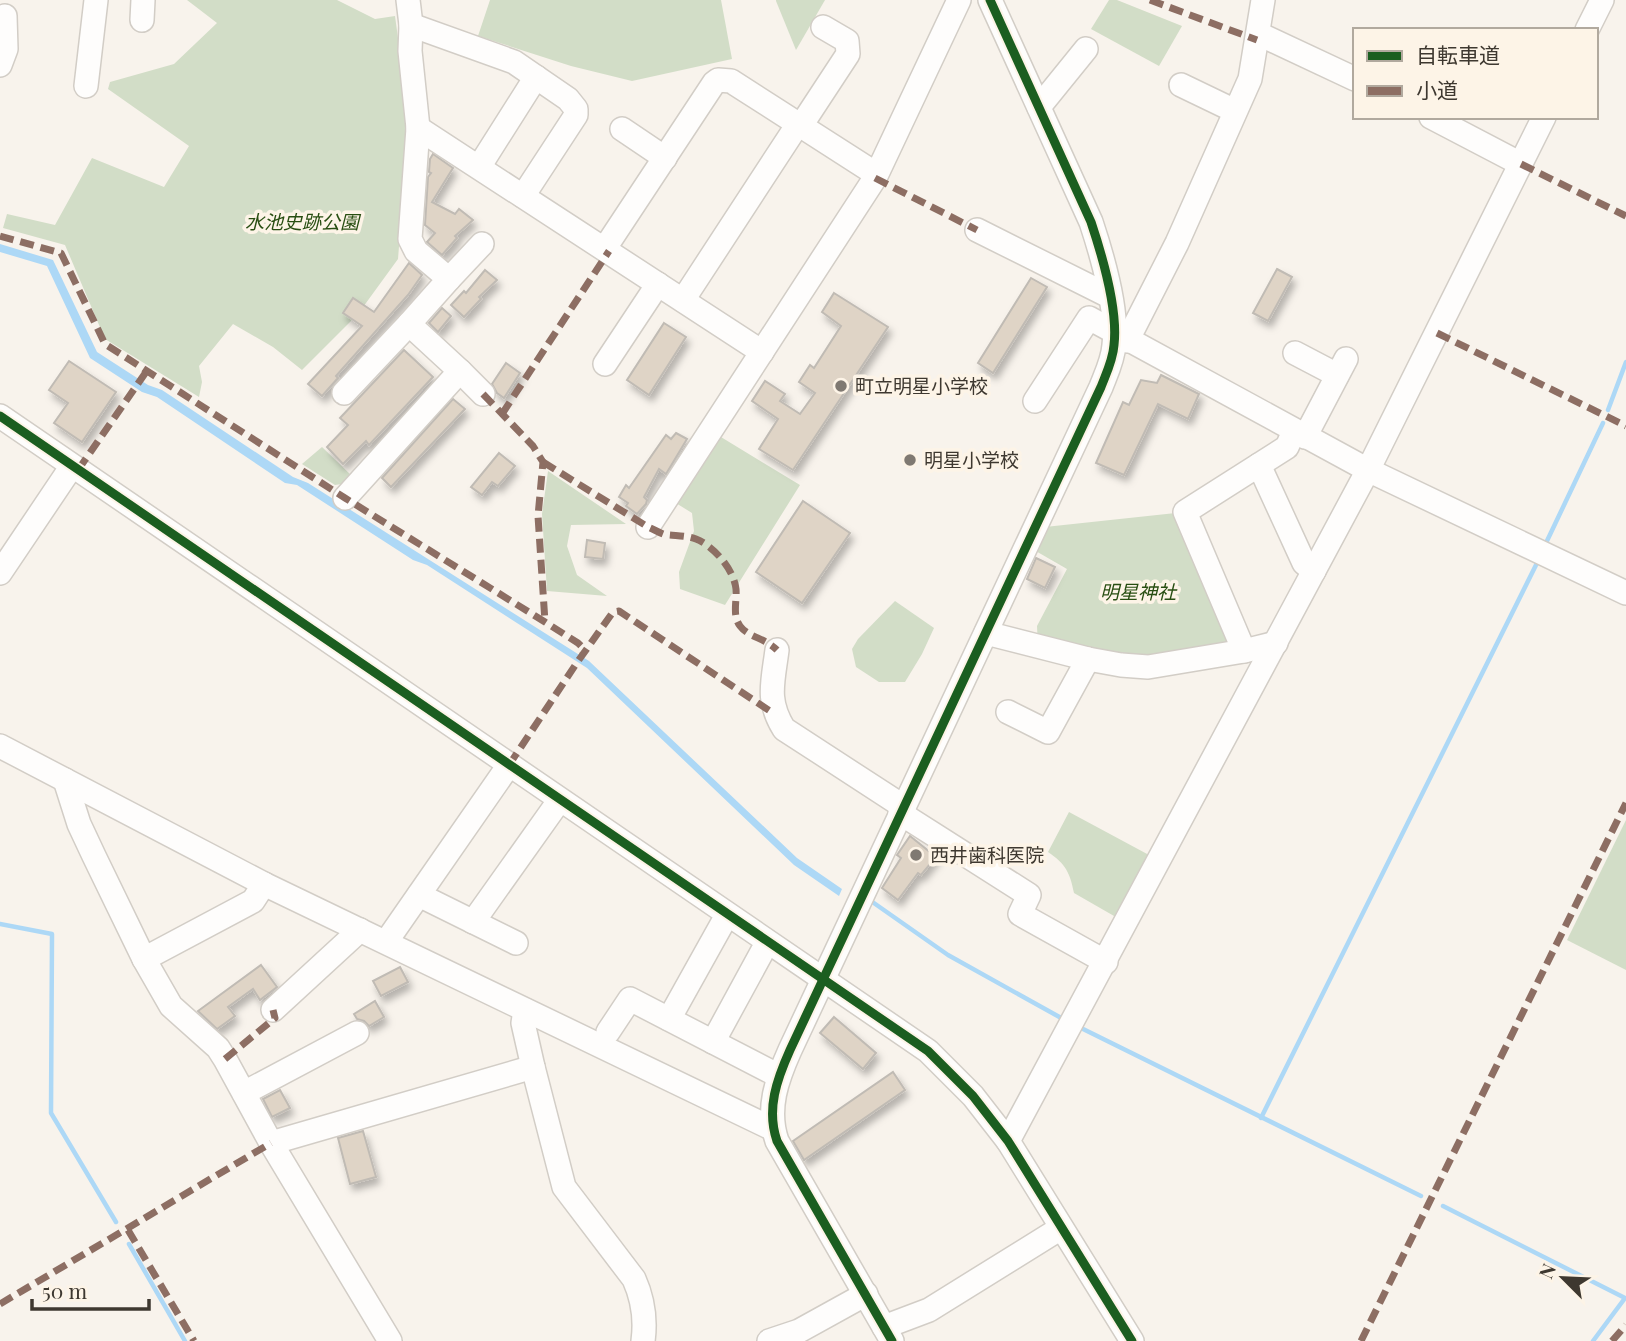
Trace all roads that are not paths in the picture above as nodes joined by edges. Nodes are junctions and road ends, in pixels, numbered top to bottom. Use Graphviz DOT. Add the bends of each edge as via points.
graph roads {
  1 [pos="96,0"];
  2 [pos="408,0"];
  3 [pos="959,0"];
  4 [pos="990,0"];
  5 [pos="1263,0"];
  6 [pos="1602,0"];
  7 [pos="5,16"];
  8 [pos="411,25"];
  9 [pos="822,27"];
  10 [pos="1588,28"];
  11 [pos="1259,34"];
  12 [pos="1086,49"];
  13 [pos="0,65"];
  14 [pos="536,77"];
  15 [pos="1353,78"];
  16 [pos="1181,85"];
  17 [pos="86,86"];
  18 [pos="1039,107"];
  19 [pos="1235,111"];
  20 [pos="1435,119"];
  21 [pos="1543,119"];
  22 [pos="798,124"];
  23 [pos="418,128"];
  24 [pos="622,130"];
  25 [pos="664,158"];
  26 [pos="1521,164"];
  27 [pos="479,167"];
  28 [pos="876,174"];
  29 [pos="523,196"];
  30 [pos="976,230"];
  31 [pos="482,244"];
  32 [pos="605,248"];
  33 [pos="449,279"];
  34 [pos="658,284"];
  35 [pos="1109,296"];
  36 [pos="683,300"];
  37 [pos="409,324"];
  38 [pos="1121,337"];
  39 [pos="762,352"];
  40 [pos="1295,353"];
  41 [pos="605,364"];
  42 [pos="460,371"];
  43 [pos="344,393"];
  44 [pos="483,394"];
  45 [pos="1035,401"];
  46 [pos="0,416"];
  47 [pos="1300,434"];
  48 [pos="1259,465"];
  49 [pos="72,466"];
  50 [pos="1368,470"];
  51 [pos="345,498"];
  52 [pos="648,527"];
  53 [pos="1314,571"];
  54 [pos="0,573"];
  55 [pos="1626,593"];
  56 [pos="986,633"];
  57 [pos="1276,643"];
  58 [pos="777,650"];
  59 [pos="1244,651"];
  60 [pos="1088,659"];
  61 [pos="1008,712"];
  62 [pos="0,746"];
  63 [pos="509,765"];
  64 [pos="65,780"];
  65 [pos="552,810"];
  66 [pos="902,810"];
  67 [pos="264,884"];
  68 [pos="419,895"];
  69 [pos="473,922"];
  70 [pos="722,924"];
  71 [pos="360,930"];
  72 [pos="386,942"];
  73 [pos="516,943"];
  74 [pos="762,952"];
  75 [pos="144,959"];
  76 [pos="1106,961"];
  77 [pos="824,980"];
  78 [pos="274,1010"];
  79 [pos="525,1010"];
  80 [pos="669,1019"];
  81 [pos="357,1032"];
  82 [pos="608,1032"];
  83 [pos="713,1042"];
  84 [pos="533,1067"];
  85 [pos="779,1076"];
  86 [pos="244,1093"];
  87 [pos="773,1129"];
  88 [pos="1008,1141"];
  89 [pos="271,1143"];
  90 [pos="1061,1228"];
  91 [pos="866,1294"];
  92 [pos="888,1334"];
  93 [pos="390,1341"];
  94 [pos="643,1341"];
  95 [pos="769,1341"];
  96 [pos="1132,1341"];
  1 -- 17 [label="street"];
  2 -- 8 [label="street"];
  3 -- 28 [label="street"];
  4 -- 18 [label="street"];
  5 -- 11 [label="street"];
  6 -- 10 [label="street"];
  7 -- 13 [label="street"];
  8 -- 14 [label="street" via="514,62"];
  8 -- 23 [label="street"];
  9 -- 22 [label="street" via="847,41 848,54"];
  11 -- 15 [label="street"];
  11 -- 19 [label="street" via="1250,79"];
  12 -- 18 [label="street"];
  14 -- 27 [label="street"];
  14 -- 29 [label="street" via="568,99 576,115"];
  16 -- 19 [label="street"];
  18 -- 35 [label="street" via="1091,222"];
  19 -- 38 [label="street" via="1177,243"];
  20 -- 26 [label="street"];
  21 -- 26 [label="street"];
  22 -- 25 [label="street" via="731,81 718,80"];
  22 -- 28 [label="street"];
  22 -- 36 [label="street"];
  23 -- 27 [label="street"];
  23 -- 33 [label="street" via="412,246"];
  24 -- 25 [label="street"];
  25 -- 32 [label="street"];
  26 -- 50 [label="street"];
  27 -- 29 [label="street"];
  28 -- 39 [label="street"];
  29 -- 32 [label="street"];
  30 -- 35 [label="street"];
  31 -- 33 [label="street"];
  32 -- 34 [label="street"];
  33 -- 37 [label="street"];
  34 -- 36 [label="street"];
  34 -- 41 [label="street"];
  35 -- 38 [label="street"];
  36 -- 39 [label="street"];
  37 -- 42 [label="street"];
  37 -- 43 [label="street"];
  38 -- 45 [label="street" via="1089,318"];
  38 -- 47 [label="street"];
  38 -- 56 [label="street"];
  39 -- 52 [label="street"];
  40 -- 47 [label="street" via="1341,367"];
  42 -- 44 [label="street"];
  42 -- 51 [label="street"];
  46 -- 49 [label="street"];
  47 -- 48 [label="street"];
  47 -- 50 [label="street"];
  48 -- 53 [label="street" via="1304,563"];
  48 -- 59 [label="street" via="1185,512"];
  49 -- 54 [label="street"];
  49 -- 63 [label="street"];
  50 -- 53 [label="street"];
  50 -- 55 [label="street"];
  53 -- 57 [label="street"];
  56 -- 60 [label="street"];
  56 -- 66 [label="street"];
  57 -- 59 [label="street"];
  57 -- 76 [label="street"];
  58 -- 66 [label="street" via="772,693 774,713 784,729"];
  59 -- 60 [label="street" via="1148,667"];
  60 -- 61 [label="street" via="1048,732"];
  62 -- 64 [label="street"];
  63 -- 68 [label="street"];
  63 -- 77 [label="street"];
  64 -- 67 [label="street"];
  64 -- 75 [label="street" via="79,824"];
  65 -- 69 [label="street"];
  66 -- 76 [label="street" via="1029,895 1020,914"];
  66 -- 77 [label="street"];
  67 -- 71 [label="street"];
  67 -- 75 [label="street" via="253,901"];
  68 -- 69 [label="street"];
  68 -- 72 [label="street"];
  69 -- 73 [label="street"];
  70 -- 80 [label="street"];
  71 -- 72 [label="street"];
  71 -- 78 [label="street"];
  72 -- 79 [label="street"];
  74 -- 83 [label="street"];
  75 -- 86 [label="street" via="171,1006 218,1048"];
  76 -- 88 [label="street"];
  77 -- 85 [label="street"];
  77 -- 88 [label="street" via="928,1051 973,1096"];
  79 -- 84 [label="street" via="523,1023"];
  79 -- 87 [label="street"];
  80 -- 82 [label="street" via="630,999"];
  80 -- 83 [label="street"];
  81 -- 86 [label="street"];
  83 -- 85 [label="street"];
  84 -- 89 [label="street"];
  84 -- 94 [label="street" via="564,1187 626,1266 640,1294"];
  85 -- 87 [label="street"];
  86 -- 89 [label="street"];
  87 -- 91 [label="street"];
  88 -- 90 [label="street"];
  89 -- 93 [label="street"];
  90 -- 92 [label="street"];
  90 -- 96 [label="street"];
  91 -- 92 [label="street"];
  91 -- 95 [label="street" via="799,1331"];
}
